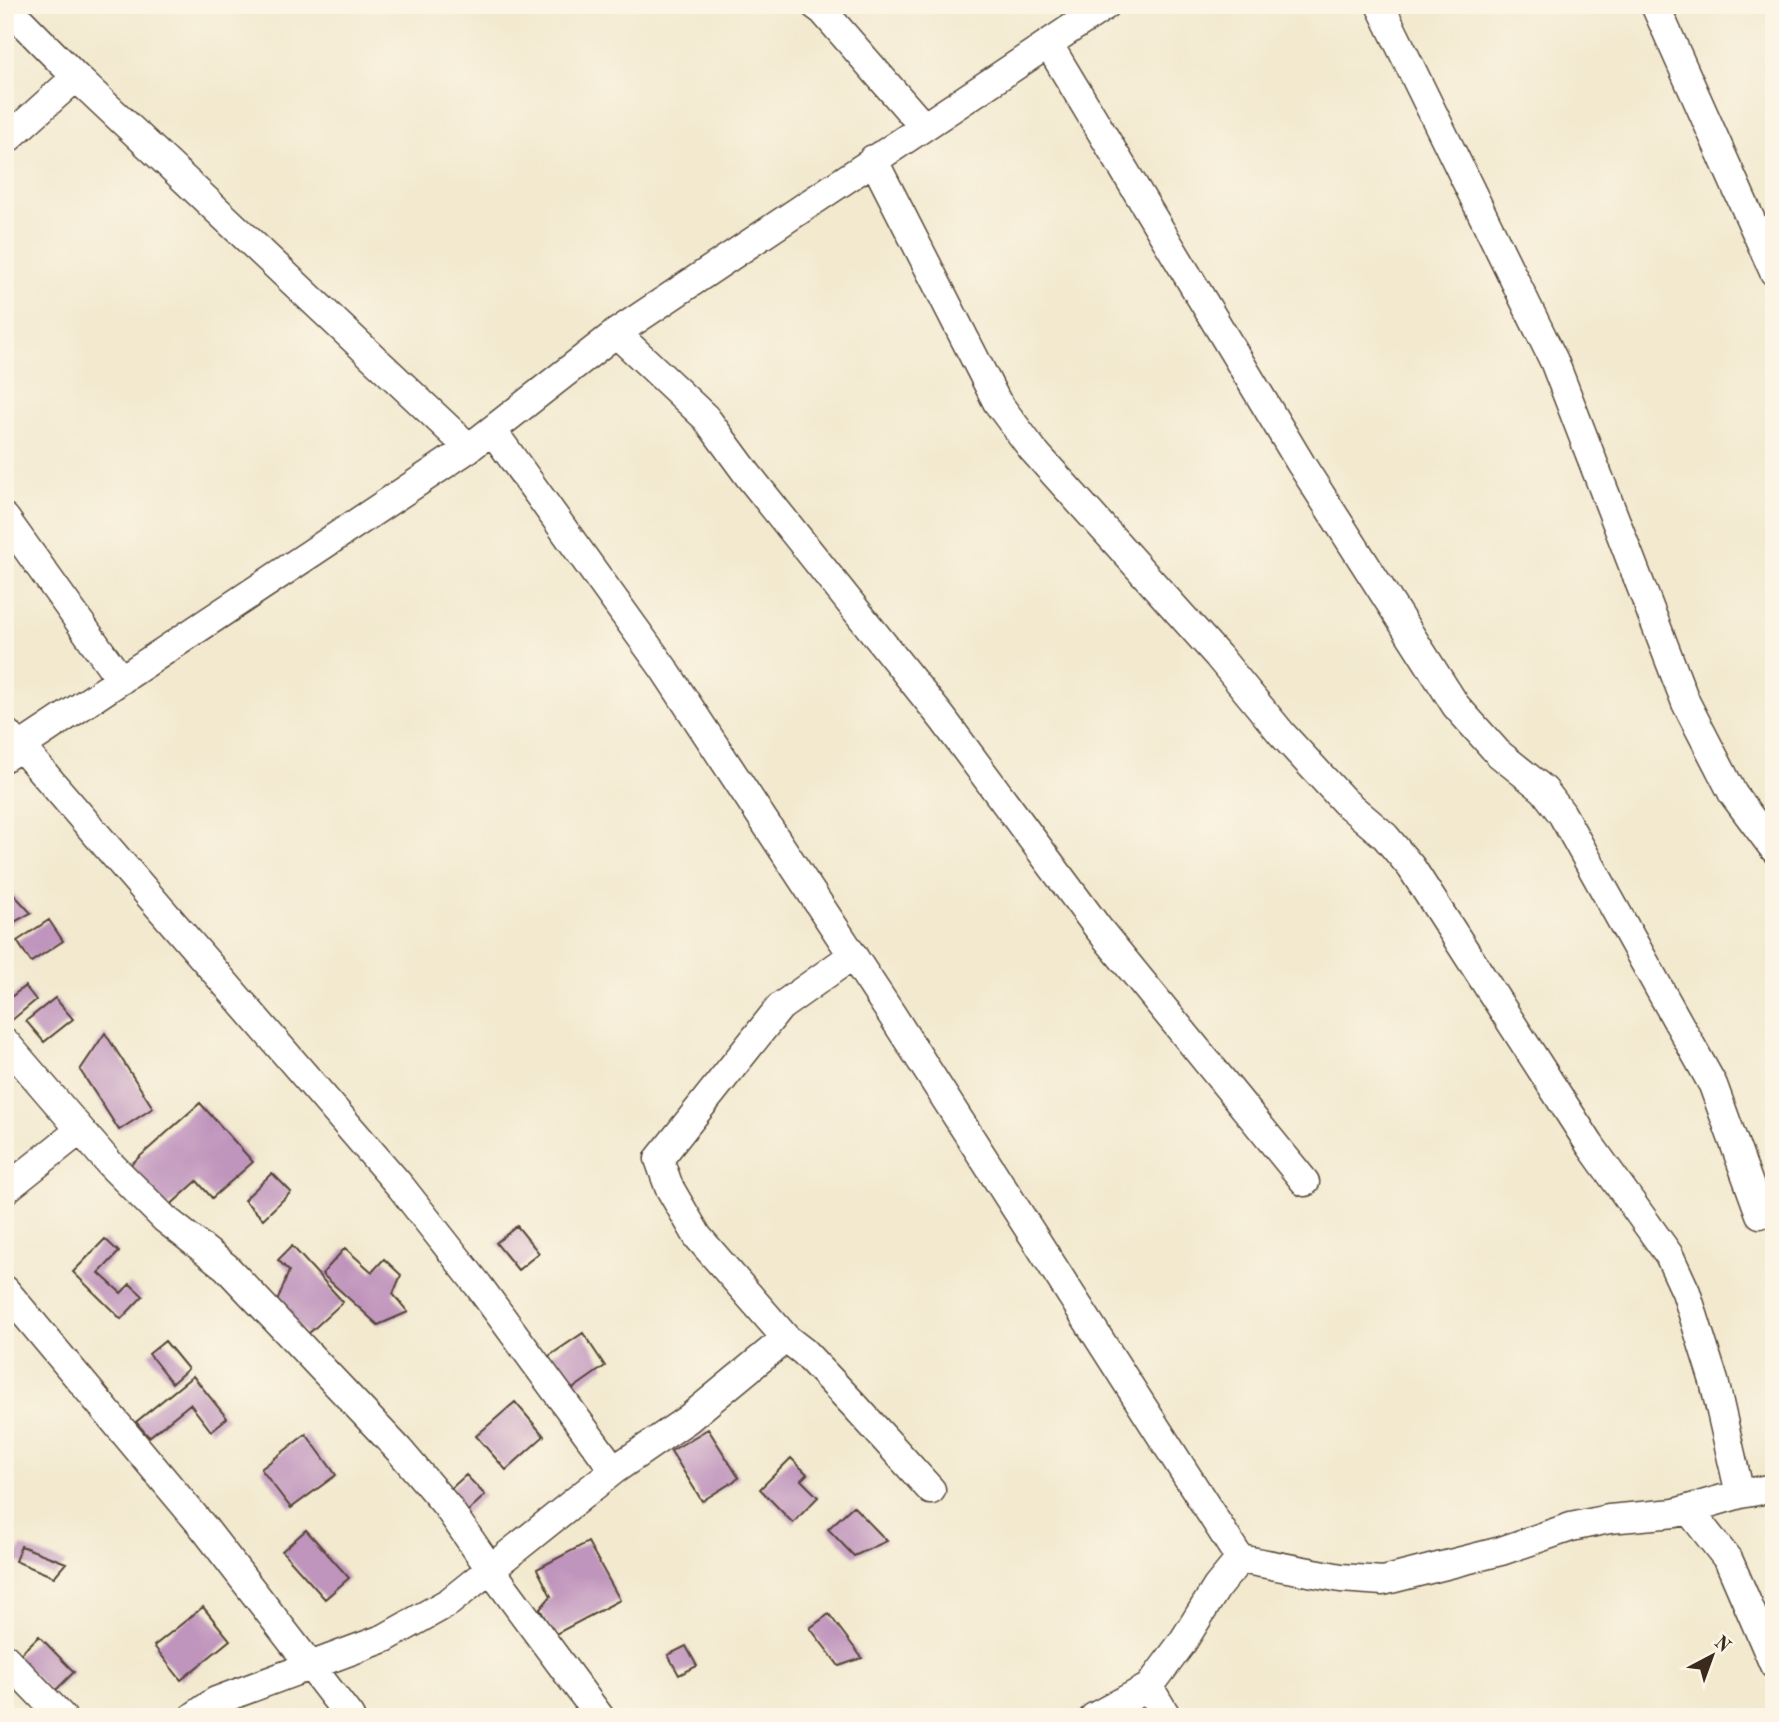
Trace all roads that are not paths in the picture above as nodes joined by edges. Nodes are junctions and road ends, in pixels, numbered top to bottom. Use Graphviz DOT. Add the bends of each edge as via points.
graph roads {
  1 [pos="5,5"];
  2 [pos="815,5"];
  3 [pos="1106,5"];
  4 [pos="1380,5"];
  5 [pos="1655,5"];
  6 [pos="1049,45"];
  7 [pos="76,77"];
  8 [pos="923,126"];
  9 [pos="5,141"];
  10 [pos="873,159"];
  11 [pos="1774,272"];
  12 [pos="616,332"];
  13 [pos="492,430"];
  14 [pos="468,448"];
  15 [pos="5,518"];
  16 [pos="121,680"];
  17 [pos="10,746"];
  18 [pos="1774,849"];
  19 [pos="853,956"];
  20 [pos="5,1042"];
  21 [pos="80,1130"];
  22 [pos="1305,1182"];
  23 [pos="5,1191"];
  24 [pos="1760,1214"];
  25 [pos="5,1290"];
  26 [pos="786,1338"];
  27 [pos="614,1470"];
  28 [pos="1774,1488"];
  29 [pos="931,1490"];
  30 [pos="1740,1494"];
  31 [pos="1688,1509"];
  32 [pos="1240,1559"];
  33 [pos="491,1570"];
  34 [pos="5,1658"];
  35 [pos="1774,1665"];
  36 [pos="312,1666"];
  37 [pos="1149,1687"];
  38 [pos="62,1717"];
  39 [pos="193,1717"];
  40 [pos="350,1717"];
  41 [pos="600,1717"];
  42 [pos="1094,1717"];
  43 [pos="1167,1717"];
  1 -- 7 [label="street"];
  2 -- 8 [label="street"];
  3 -- 6 [label="street"];
  4 -- 18 [label="street" via="1554,361 1686,703 1733,793"];
  5 -- 11 [label="street"];
  6 -- 8 [label="street"];
  6 -- 24 [label="street" via="1301,464 1456,706 1499,753 1544,790 1562,814 1713,1085"];
  7 -- 9 [label="street"];
  7 -- 14 [label="street"];
  8 -- 10 [label="street"];
  10 -- 12 [label="street"];
  10 -- 30 [label="street" via="997,401 1033,450 1282,734 1412,867 1590,1145 1669,1255 1686,1292 1714,1381"];
  12 -- 13 [label="street"];
  12 -- 22 [label="street" via="706,418 943,719 1098,928"];
  13 -- 14 [label="street"];
  13 -- 19 [label="street" via="664,669"];
  14 -- 16 [label="street"];
  15 -- 16 [label="street"];
  16 -- 17 [label="street"];
  17 -- 27 [label="street" via="401,1187"];
  19 -- 26 [label="street" via="780,1007 659,1159 669,1187 698,1237"];
  19 -- 32 [label="street"];
  20 -- 21 [label="street"];
  21 -- 23 [label="street"];
  21 -- 33 [label="street" via="165,1219 226,1267 399,1450"];
  25 -- 36 [label="street" via="204,1528"];
  26 -- 27 [label="street" via="688,1419"];
  26 -- 29 [label="street"];
  27 -- 33 [label="street"];
  28 -- 30 [label="street"];
  30 -- 31 [label="street"];
  31 -- 32 [label="street" via="1571,1527 1383,1581"];
  31 -- 35 [label="street" via="1729,1561"];
  32 -- 37 [label="street"];
  33 -- 36 [label="street" via="450,1602 385,1638"];
  33 -- 41 [label="street"];
  34 -- 38 [label="street"];
  36 -- 39 [label="street" via="216,1701"];
  36 -- 40 [label="street"];
  37 -- 42 [label="street"];
  37 -- 43 [label="street"];
}
